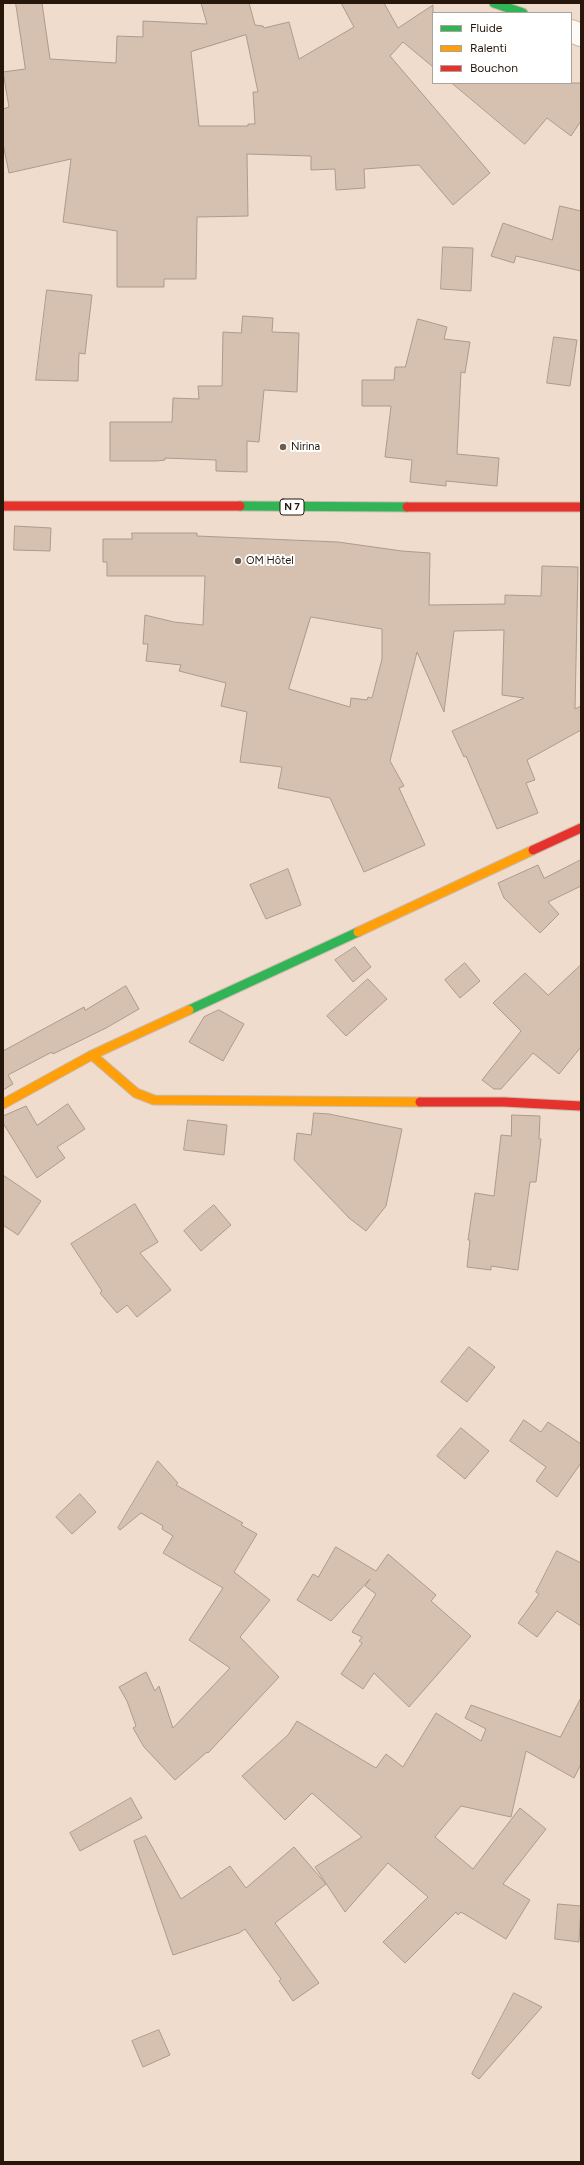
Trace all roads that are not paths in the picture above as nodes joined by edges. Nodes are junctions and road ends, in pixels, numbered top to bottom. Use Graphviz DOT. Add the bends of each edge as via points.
graph roads {
  1 [pos="494,3"];
  2 [pos="520,12"];
  3 [pos="3,506"];
  4 [pos="581,508"];
  5 [pos="581,828"];
  6 [pos="92,1055"];
  7 [pos="3,1104"];
  8 [pos="581,1106"];
  1 -- 2 [label="street"];
  3 -- 4 [label="street, N 7"];
  5 -- 6 [label="street"];
  6 -- 7 [label="street"];
  6 -- 8 [label="street" via="136,1093 154,1100 504,1102"];
}
